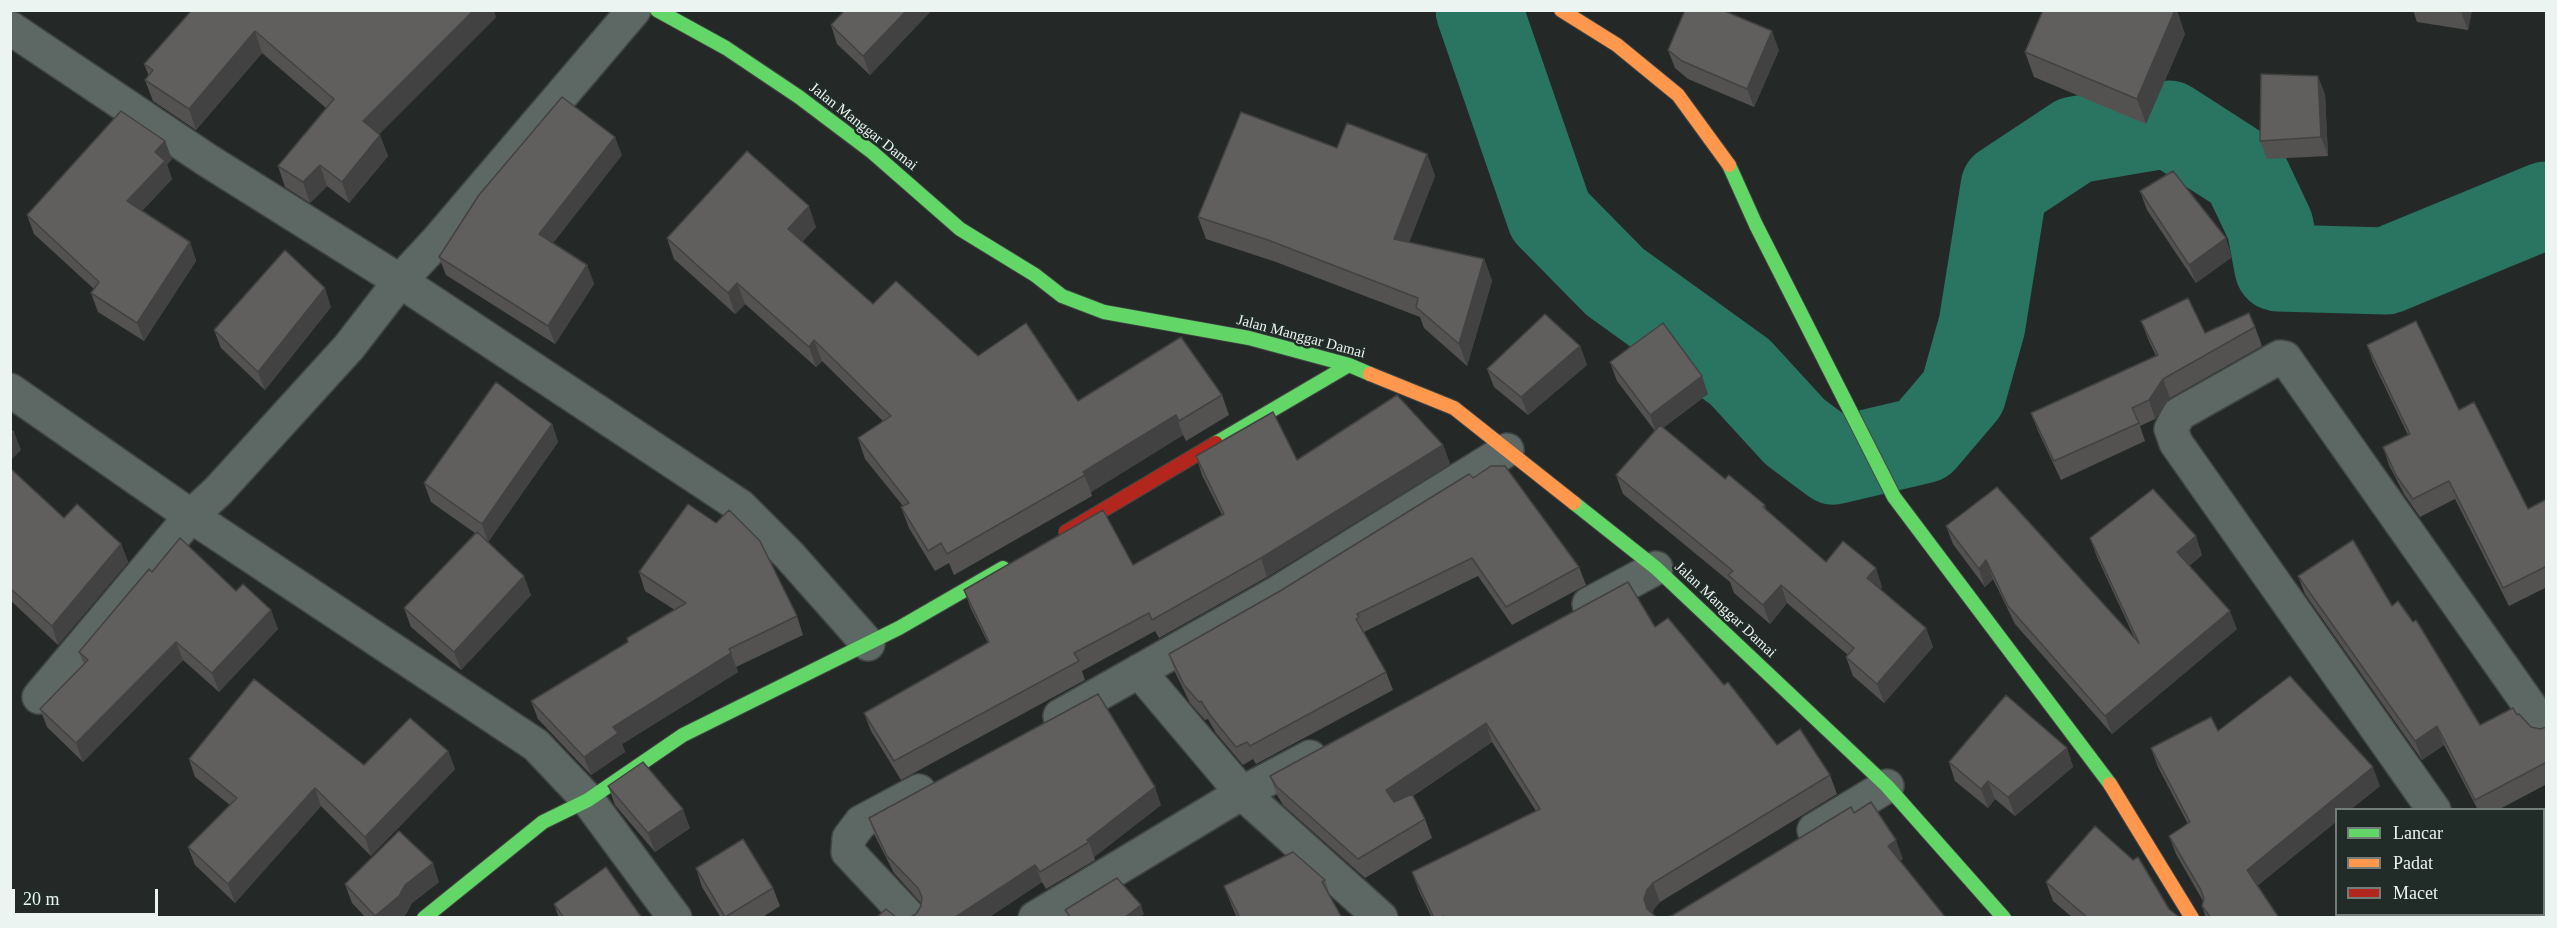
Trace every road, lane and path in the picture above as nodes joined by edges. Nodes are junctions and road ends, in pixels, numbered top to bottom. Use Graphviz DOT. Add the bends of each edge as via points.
graph roads {
  1 [pos="634,10"];
  2 [pos="657,10"];
  3 [pos="1562,10"];
  4 [pos="10,28"];
  5 [pos="400,281"];
  6 [pos="1349,365"];
  7 [pos="10,390"];
  8 [pos="1507,450"];
  9 [pos="191,516"];
  10 [pos="1053,540"];
  11 [pos="1012,563"];
  12 [pos="1656,568"];
  13 [pos="1563,619"];
  14 [pos="868,644"];
  15 [pos="1139,671"];
  16 [pos="39,697"];
  17 [pos="2542,713"];
  18 [pos="1032,731"];
  19 [pos="1336,742"];
  20 [pos="942,779"];
  21 [pos="1887,786"];
  22 [pos="1242,793"];
  23 [pos="588,800"];
  24 [pos="2433,808"];
  25 [pos="1785,847"];
  26 [pos="1363,913"];
  27 [pos="424,918"];
  28 [pos="675,918"];
  29 [pos="910,918"];
  30 [pos="1035,918"];
  31 [pos="2004,918"];
  32 [pos="2192,918"];
  1 -- 5 [label="street"];
  2 -- 6 [label="street, Jalan Manggar Damai" via="726,48 799,97 872,152 960,229 1062,296 1104,312 1249,338"];
  3 -- 32 [label="street" via="1617,45 1678,95 1732,169 1756,225 1894,497 2119,796"];
  4 -- 5 [label="street" via="207,160"];
  5 -- 9 [label="street" via="349,347"];
  5 -- 14 [label="street" via="740,506"];
  6 -- 8 [label="street, Jalan Manggar Damai" via="1454,408"];
  6 -- 10 [label="street"];
  7 -- 9 [label="street"];
  8 -- 12 [label="street, Jalan Manggar Damai"];
  8 -- 15 [label="street" via="1277,593"];
  9 -- 16 [label="street"];
  9 -- 23 [label="street" via="536,745"];
  11 -- 14 [label="street"];
  12 -- 13 [label="street"];
  12 -- 21 [label="street, Jalan Manggar Damai"];
  14 -- 23 [label="street" via="682,735"];
  15 -- 18 [label="street"];
  15 -- 22 [label="street"];
  17 -- 24 [label="street" via="2285,358 2280,357 2179,414 2171,429 2176,443"];
  19 -- 22 [label="street"];
  20 -- 29 [label="street" via="861,822 849,838 848,852"];
  21 -- 25 [label="street"];
  21 -- 31 [label="street, Jalan Manggar Damai"];
  22 -- 26 [label="street"];
  22 -- 30 [label="street"];
  23 -- 27 [label="street" via="543,822"];
  23 -- 28 [label="street"];
}
